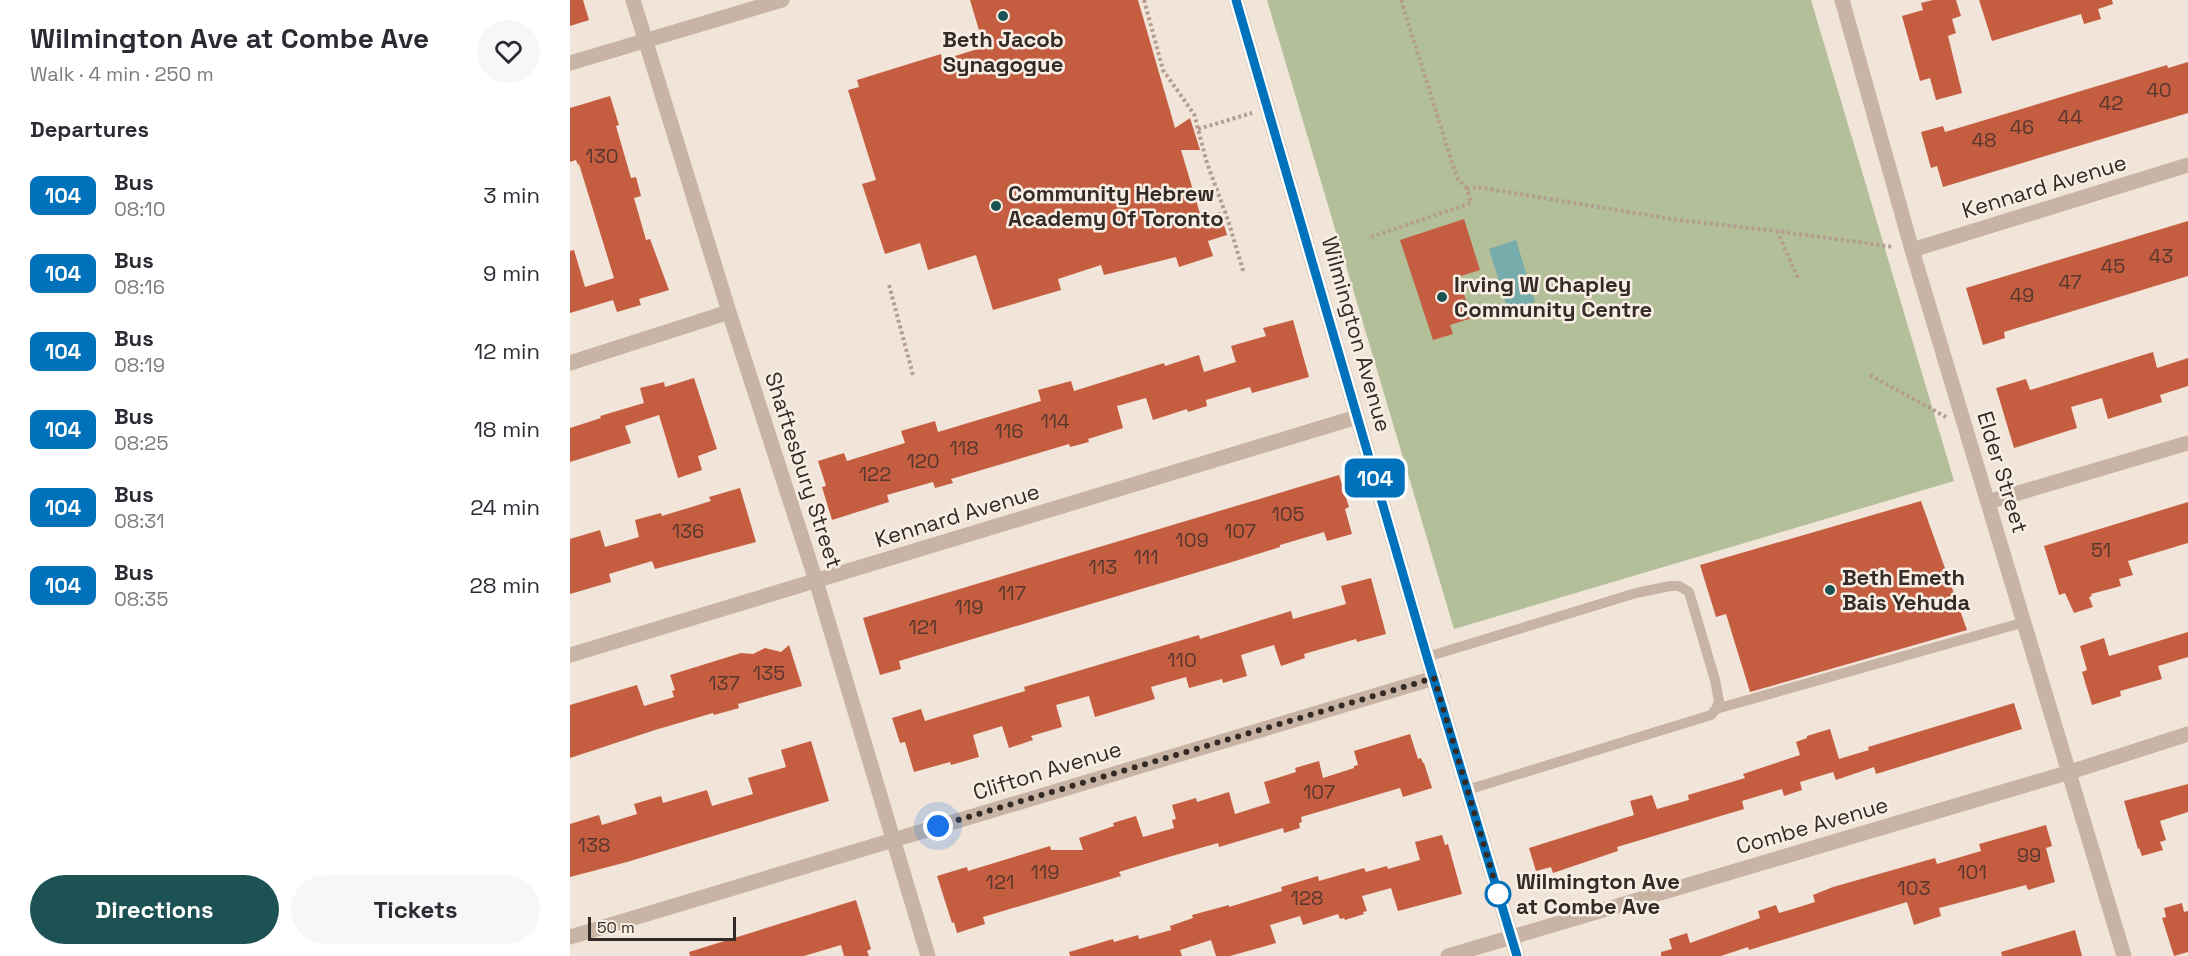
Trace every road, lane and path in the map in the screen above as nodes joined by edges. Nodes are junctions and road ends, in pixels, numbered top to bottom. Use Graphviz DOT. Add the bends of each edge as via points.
graph roads {
  1 [pos="633,0"];
  2 [pos="782,0"];
  3 [pos="1144,0"];
  4 [pos="1236,0"];
  5 [pos="1401,0"];
  6 [pos="1842,0"];
  7 [pos="645,41"];
  8 [pos="570,63"];
  9 [pos="1268,108"];
  10 [pos="1198,129"];
  11 [pos="2188,165"];
  12 [pos="1467,189"];
  13 [pos="1777,231"];
  14 [pos="1371,237"];
  15 [pos="1912,250"];
  16 [pos="1244,274"];
  17 [pos="1798,278"];
  18 [pos="889,285"];
  19 [pos="729,312"];
  20 [pos="570,363"];
  21 [pos="913,375"];
  22 [pos="1870,375"];
  23 [pos="1357,417"];
  24 [pos="1966,428"];
  25 [pos="2188,442"];
  26 [pos="1988,502"];
  27 [pos="816,581"];
  28 [pos="2025,622"];
  29 [pos="570,655"];
  30 [pos="1427,657"];
  31 [pos="1434,678"];
  32 [pos="1716,709"];
  33 [pos="2188,734"];
  34 [pos="2070,772"];
  35 [pos="1467,790"];
  36 [pos="894,840"];
  37 [pos="570,937"];
  38 [pos="1512,938"];
  39 [pos="928,956"];
  40 [pos="1448,956"];
  41 [pos="1517,956"];
  42 [pos="2124,956"];
  1 -- 7 [label="street, Shaftesbury Street"];
  2 -- 7 [label="street"];
  3 -- 10 [label="path" via="1163,70 1194,114"];
  4 -- 9 [label="street, Wilmington Avenue"];
  5 -- 12 [label="path" via="1457,178"];
  6 -- 15 [label="street, Elder Street"];
  7 -- 8 [label="street"];
  7 -- 19 [label="street, Shaftesbury Street"];
  9 -- 10 [label="path"];
  9 -- 23 [label="street, Wilmington Avenue"];
  10 -- 16 [label="path"];
  11 -- 15 [label="street, Kennard Avenue"];
  12 -- 13 [label="path"];
  12 -- 14 [label="path" via="1472,203"];
  13 -- 15 [label="path"];
  13 -- 17 [label="path"];
  15 -- 24 [label="street, Elder Street"];
  18 -- 21 [label="path"];
  19 -- 20 [label="street"];
  19 -- 27 [label="street, Shaftesbury Street"];
  22 -- 24 [label="path"];
  23 -- 27 [label="street, Kennard Avenue"];
  23 -- 30 [label="street, Wilmington Avenue"];
  24 -- 26 [label="street, Elder Street"];
  25 -- 26 [label="street"];
  26 -- 28 [label="street, Elder Street"];
  27 -- 29 [label="street, Kennard Avenue"];
  27 -- 36 [label="street, Shaftesbury Street"];
  28 -- 32 [label="lane"];
  28 -- 34 [label="street, Elder Street"];
  30 -- 31 [label="street, Wilmington Avenue"];
  30 -- 32 [label="lane" via="1636,593 1679,585 1689,592 1700,627 1715,680 1719,701"];
  31 -- 35 [label="street, Wilmington Avenue"];
  31 -- 36 [label="street, Clifton Avenue"];
  32 -- 35 [label="lane" via="1705,719"];
  33 -- 34 [label="street, Combe Avenue"];
  34 -- 38 [label="street, Combe Avenue"];
  34 -- 42 [label="street, Elder Street"];
  35 -- 38 [label="street, Wilmington Avenue"];
  36 -- 37 [label="street, Clifton Avenue"];
  36 -- 39 [label="street, Shaftesbury Street"];
  38 -- 40 [label="street, Combe Avenue"];
  38 -- 41 [label="street, Wilmington Avenue"];
}
